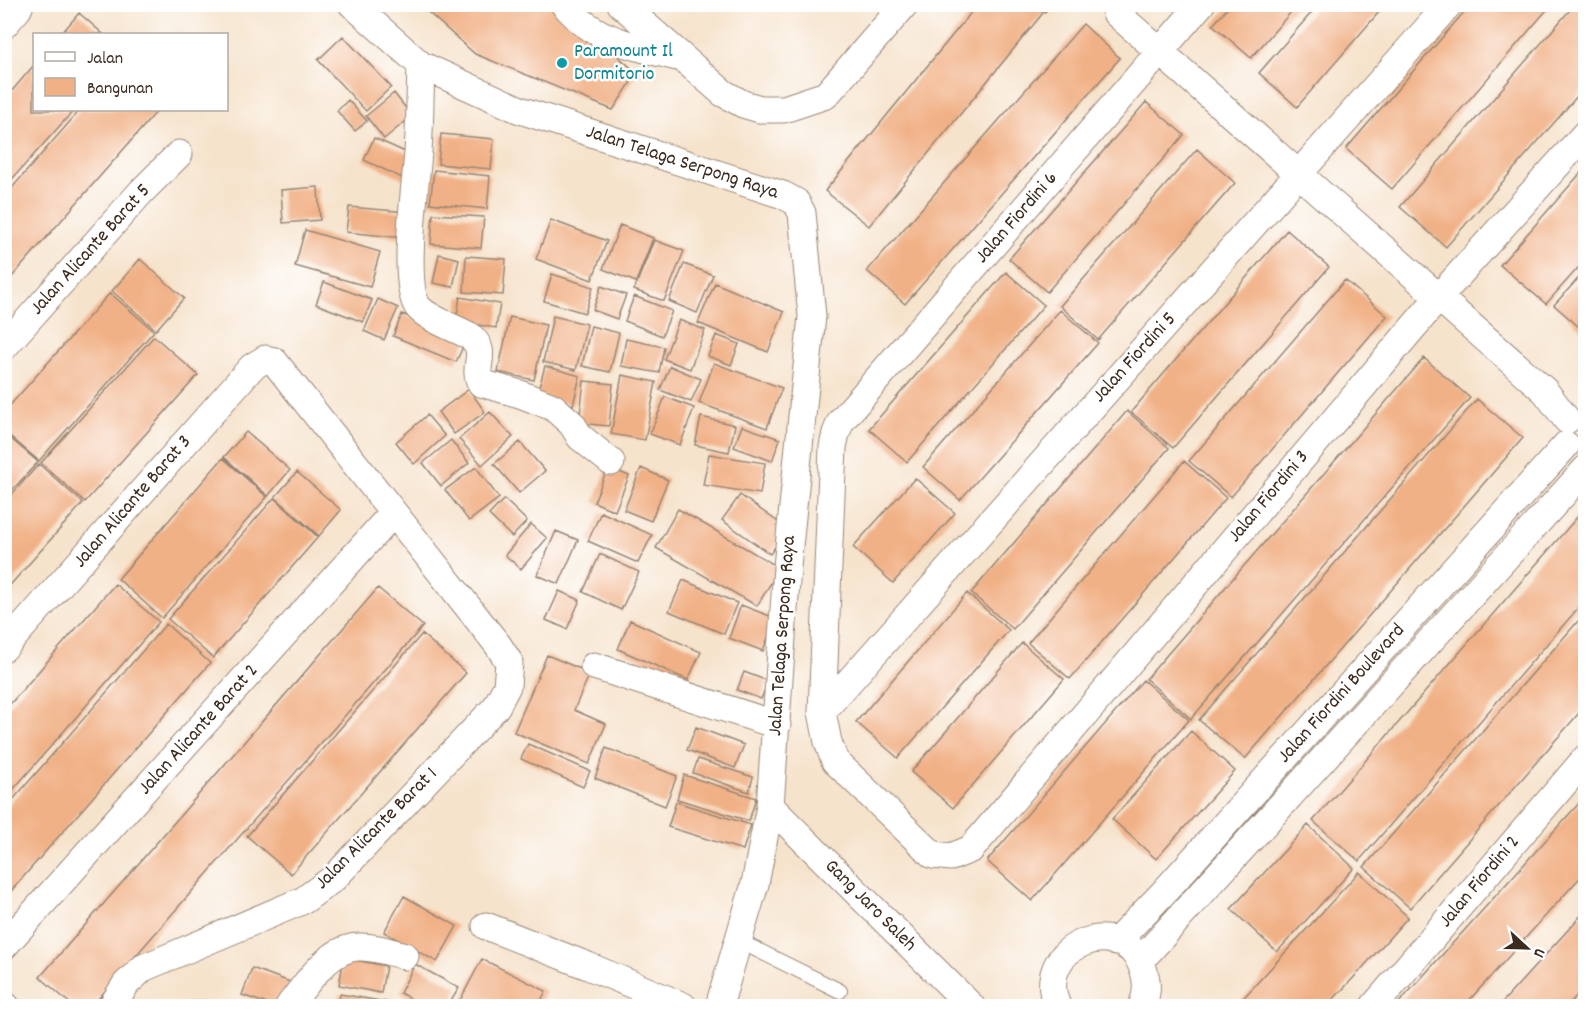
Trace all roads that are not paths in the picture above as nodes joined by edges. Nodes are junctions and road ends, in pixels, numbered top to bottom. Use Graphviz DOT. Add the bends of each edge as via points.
graph roads {
  1 [pos="20,4"];
  2 [pos="352,4"];
  3 [pos="564,4"];
  4 [pos="621,4"];
  5 [pos="905,4"];
  6 [pos="1201,4"];
  7 [pos="1449,4"];
  8 [pos="1116,14"];
  9 [pos="4,25"];
  10 [pos="1160,52"];
  11 [pos="684,59"];
  12 [pos="421,65"];
  13 [pos="1586,133"];
  14 [pos="179,154"];
  15 [pos="1298,174"];
  16 [pos="1438,298"];
  17 [pos="4,347"];
  18 [pos="1574,419"];
  19 [pos="611,462"];
  20 [pos="1586,464"];
  21 [pos="1586,468"];
  22 [pos="393,513"];
  23 [pos="4,648"];
  24 [pos="594,666"];
  25 [pos="822,712"];
  26 [pos="777,725"];
  27 [pos="1586,758"];
  28 [pos="770,806"];
  29 [pos="486,926"];
  30 [pos="739,941"];
  31 [pos="1116,942"];
  32 [pos="4,946"];
  33 [pos="405,956"];
  34 [pos="1140,961"];
  35 [pos="840,991"];
  36 [pos="112,1006"];
  37 [pos="289,1006"];
  38 [pos="683,1006"];
  39 [pos="719,1006"];
  40 [pos="970,1006"];
  41 [pos="1057,1006"];
  42 [pos="1142,1006"];
  43 [pos="1374,1006"];
  1 -- 9 [label="street"];
  2 -- 12 [label="street, Jalan Telaga Serpong Raya"];
  3 -- 11 [label="street" via="598,32"];
  4 -- 11 [label="street"];
  5 -- 11 [label="street" via="826,95 784,109 742,104"];
  6 -- 10 [label="street, Jalan Fiordini 6"];
  7 -- 15 [label="street, Jalan Fiordini 5"];
  8 -- 10 [label="street"];
  10 -- 15 [label="street"];
  10 -- 25 [label="street, Jalan Fiordini 6" via="849,412 836,433"];
  12 -- 19 [label="street" via="410,262 414,299 419,308 476,341 480,348 481,383 553,407 580,437"];
  12 -- 26 [label="street, Jalan Telaga Serpong Raya" via="520,110 783,195 796,202 802,213 812,316 787,567"];
  13 -- 16 [label="street, Jalan Fiordini 3"];
  14 -- 17 [label="street, Jalan Alicante Barat 5"];
  15 -- 16 [label="street"];
  15 -- 25 [label="street, Jalan Fiordini 5"];
  16 -- 18 [label="street"];
  16 -- 25 [label="street, Jalan Fiordini 3" via="971,849 951,857 933,855 835,760"];
  18 -- 20 [label="street" via="1571,454"];
  18 -- 31 [label="street, Jalan Fiordini Boulevard" via="1164,892"];
  21 -- 34 [label="street, Jalan Fiordini Boulevard"];
  22 -- 23 [label="street, Jalan Alicante Barat 3" via="274,361 265,359 252,367"];
  22 -- 32 [label="street, Jalan Alicante Barat 2"];
  22 -- 36 [label="street, Jalan Alicante Barat 1" via="509,662 507,686 496,707 334,878 304,900 143,968 126,984"];
  24 -- 26 [label="street"];
  26 -- 28 [label="street, Jalan Telaga Serpong Raya"];
  27 -- 43 [label="street, Jalan Fiordini 2"];
  28 -- 30 [label="street, Jalan Telaga Serpong Raya"];
  28 -- 40 [label="street, Gang Jaro Saleh"];
  29 -- 38 [label="street"];
  30 -- 35 [label="lane"];
  30 -- 39 [label="street, Jalan Telaga Serpong Raya"];
  31 -- 34 [label="street" via="1130,949"];
  31 -- 41 [label="street" via="1087,941 1063,957 1052,984"];
  33 -- 37 [label="street" via="360,947 345,949 317,970"];
  34 -- 42 [label="street" via="1147,979"];
}
